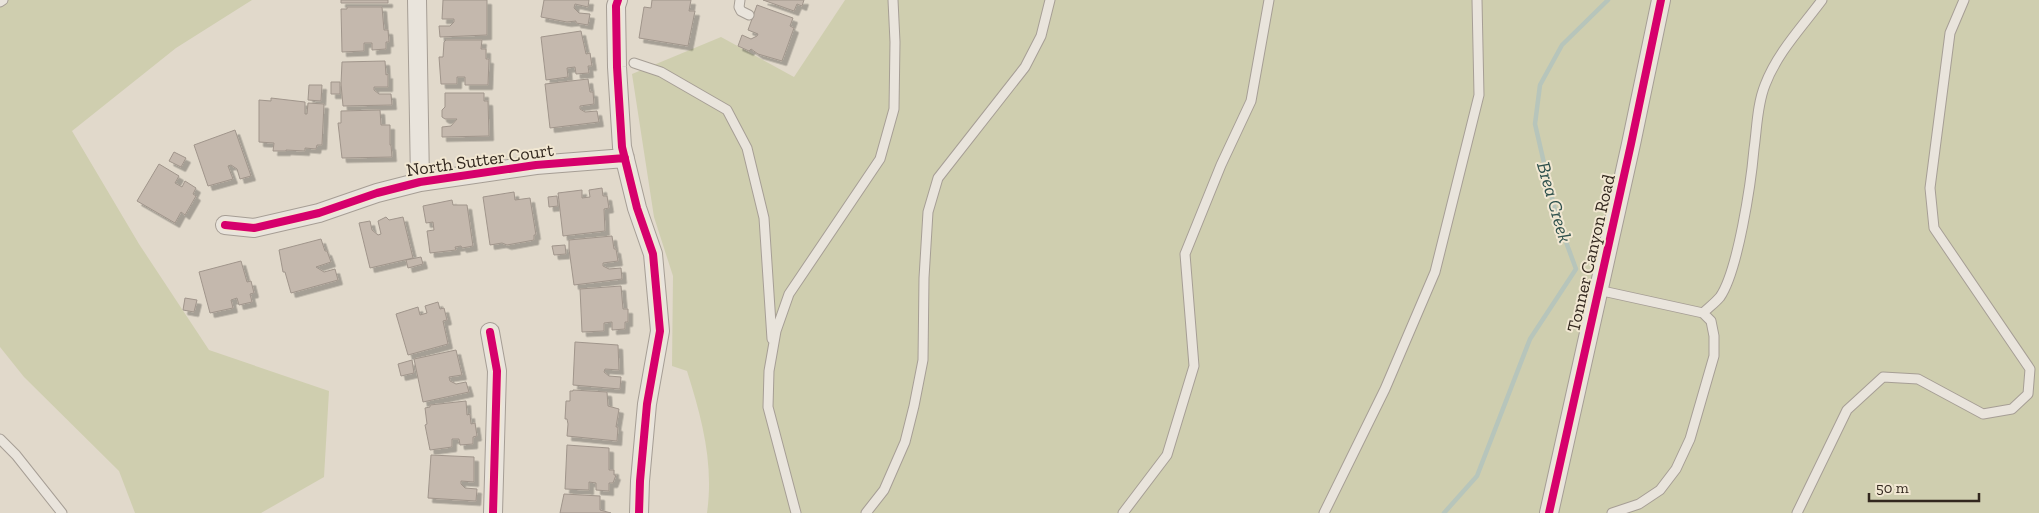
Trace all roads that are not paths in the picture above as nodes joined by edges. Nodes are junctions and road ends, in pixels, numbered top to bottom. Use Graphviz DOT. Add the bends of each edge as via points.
graph roads {
  1 [pos="417,0"];
  2 [pos="618,0"];
  3 [pos="740,0"];
  4 [pos="893,0"];
  5 [pos="1050,0"];
  6 [pos="1269,0"];
  7 [pos="1477,0"];
  8 [pos="1661,0"];
  9 [pos="1822,0"];
  10 [pos="1964,0"];
  11 [pos="749,15"];
  12 [pos="634,63"];
  13 [pos="625,158"];
  14 [pos="420,182"];
  15 [pos="224,225"];
  16 [pos="1598,290"];
  17 [pos="1703,312"];
  18 [pos="490,332"];
  19 [pos="773,351"];
  20 [pos="0,438"];
  21 [pos="62,513"];
  22 [pos="493,513"];
  23 [pos="639,513"];
  24 [pos="796,513"];
  25 [pos="866,513"];
  26 [pos="1123,513"];
  27 [pos="1324,513"];
  28 [pos="1549,513"];
  29 [pos="1612,513"];
  30 [pos="1797,513"];
  1 -- 14 [label="street"];
  2 -- 13 [label="street" via="617,67"];
  3 -- 11 [label="lane" via="740,11"];
  4 -- 19 [label="lane" via="894,109 880,160 789,294"];
  5 -- 25 [label="lane" via="1041,36 1025,67 938,178 928,212 923,360 914,406 905,442 888,482"];
  6 -- 26 [label="lane" via="1251,101 1184,254 1194,366 1167,455"];
  7 -- 27 [label="lane" via="1479,95 1435,272 1385,389"];
  8 -- 16 [label="street, Tonner Canyon Road"];
  9 -- 17 [label="lane" via="1778,58 1764,86 1743,224 1730,276 1720,297"];
  10 -- 30 [label="lane" via="1950,34 1932,168 1930,188 1934,228 2030,370 2028,394 2012,408 1983,414 1918,378 1883,377 1846,410"];
  12 -- 19 [label="lane" via="661,72 727,110 747,148 764,218"];
  13 -- 14 [label="street, North Sutter Court" via="536,165"];
  13 -- 23 [label="street" via="653,254 660,331 647,404"];
  14 -- 15 [label="street, North Sutter Court" via="319,213 254,228"];
  16 -- 17 [label="lane"];
  16 -- 28 [label="street, Tonner Canyon Road"];
  17 -- 29 [label="lane" via="1711,321 1714,356 1690,439 1676,469 1660,490 1639,504"];
  18 -- 22 [label="street" via="497,371"];
  19 -- 24 [label="lane" via="768,406"];
  20 -- 21 [label="lane"];
}
